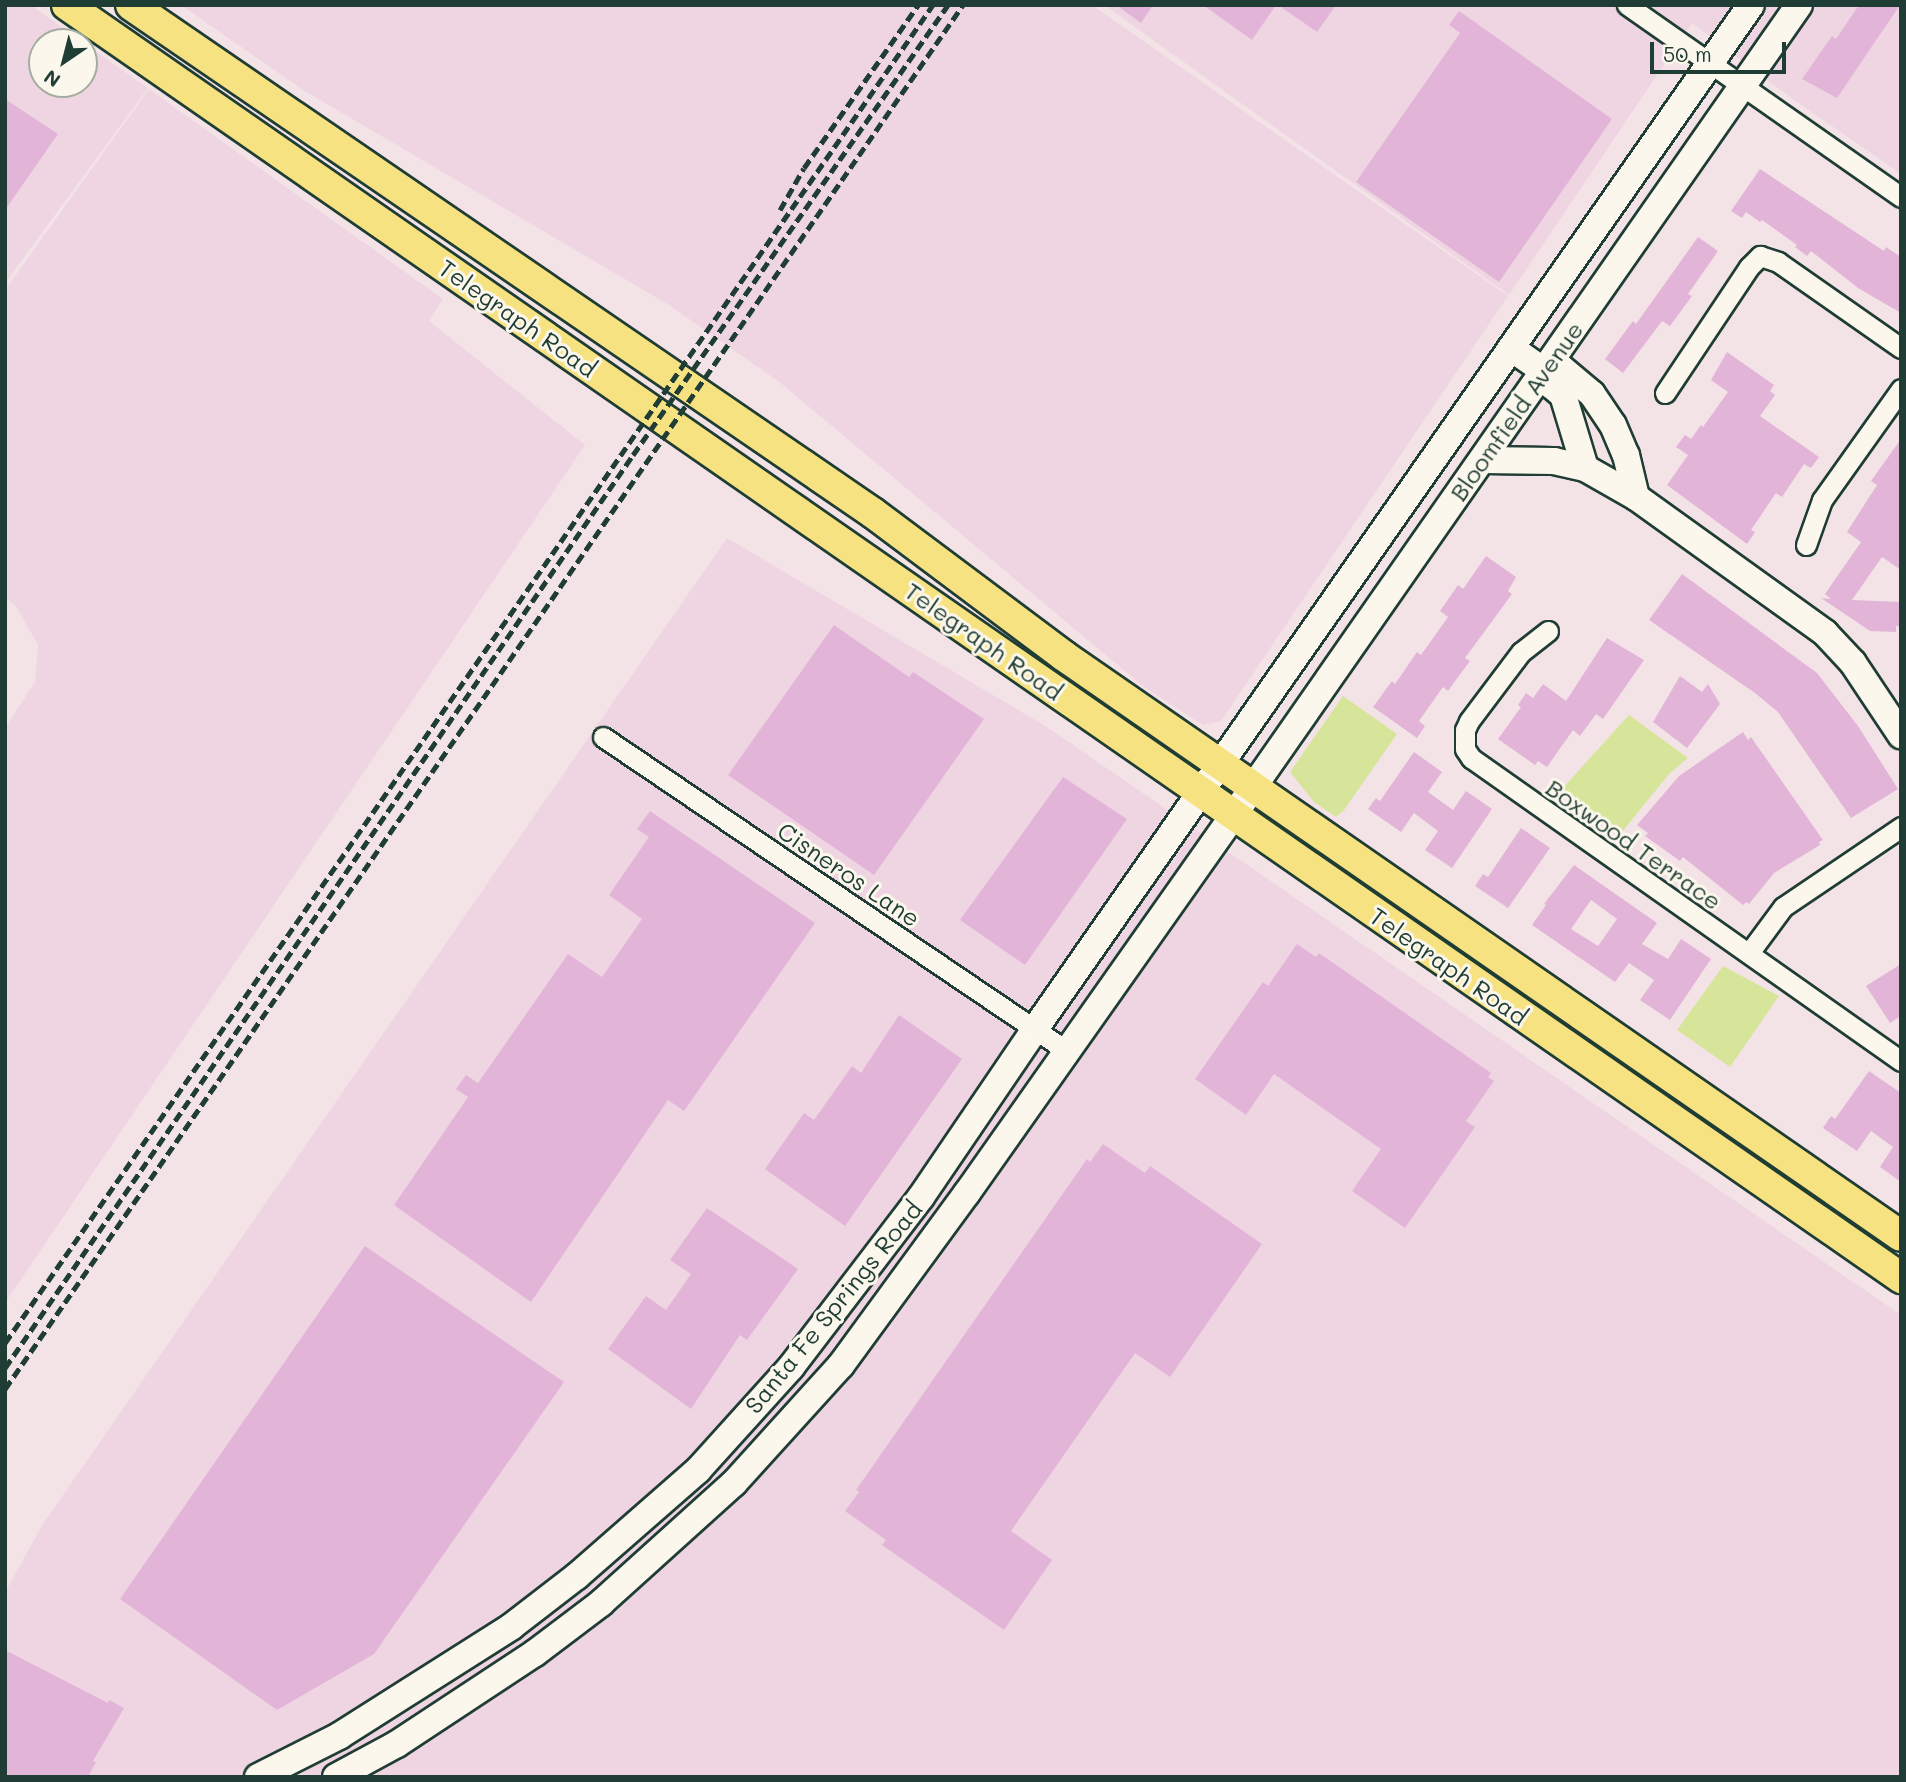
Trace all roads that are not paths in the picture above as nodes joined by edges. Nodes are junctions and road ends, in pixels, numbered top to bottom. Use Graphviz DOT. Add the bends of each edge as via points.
graph roads {
  1 [pos="67,5"];
  2 [pos="131,5"];
  3 [pos="1627,5"];
  4 [pos="1751,5"];
  5 [pos="1799,5"];
  6 [pos="1710,64"];
  7 [pos="1742,86"];
  8 [pos="1901,197"];
  9 [pos="1511,348"];
  10 [pos="1901,348"];
  11 [pos="1544,371"];
  12 [pos="1901,389"];
  13 [pos="1665,393"];
  14 [pos="1483,460"];
  15 [pos="1585,468"];
  16 [pos="1636,497"];
  17 [pos="1806,545"];
  18 [pos="1548,631"];
  19 [pos="1901,735"];
  20 [pos="603,737"];
  21 [pos="1220,765"];
  22 [pos="1253,788"];
  23 [pos="1200,793"];
  24 [pos="1233,817"];
  25 [pos="1901,827"];
  26 [pos="1749,953"];
  27 [pos="1035,1029"];
  28 [pos="1067,1051"];
  29 [pos="1901,1061"];
  30 [pos="1901,1236"];
  31 [pos="1901,1278"];
  32 [pos="258,1777"];
  33 [pos="336,1777"];
  1 -- 23 [label="main road, Telegraph Road"];
  2 -- 21 [label="main road, Telegraph Road" via="873,513 1063,656"];
  3 -- 6 [label="street"];
  4 -- 6 [label="main road, Bloomfield Avenue"];
  5 -- 7 [label="main road, Bloomfield Avenue"];
  6 -- 7 [label="street"];
  6 -- 9 [label="main road, Bloomfield Avenue"];
  7 -- 8 [label="street"];
  7 -- 11 [label="main road, Bloomfield Avenue"];
  9 -- 11 [label="main road"];
  9 -- 21 [label="main road, Bloomfield Avenue"];
  10 -- 13 [label="street" via="1778,262 1760,256"];
  11 -- 14 [label="main road, Bloomfield Avenue"];
  11 -- 15 [label="main road" via="1563,395"];
  11 -- 16 [label="main road" via="1561,368 1592,394 1626,455"];
  12 -- 17 [label="street" via="1822,500"];
  14 -- 15 [label="main road" via="1554,461"];
  14 -- 22 [label="main road, Bloomfield Avenue"];
  15 -- 16 [label="main road"];
  16 -- 19 [label="main road" via="1825,633 1853,663"];
  18 -- 26 [label="street, Boxwood Terrace" via="1521,652 1469,721 1465,750"];
  20 -- 27 [label="street, Cisneros Lane"];
  21 -- 22 [label="main road, Telegraph Road"];
  21 -- 23 [label="main road, Santa Fe Springs Road"];
  22 -- 24 [label="main road, Bloomfield Avenue"];
  22 -- 30 [label="main road, Telegraph Road"];
  23 -- 24 [label="main road, Telegraph Road"];
  23 -- 27 [label="main road, Santa Fe Springs Road"];
  24 -- 28 [label="main road, Santa Fe Springs Road"];
  24 -- 31 [label="main road, Telegraph Road"];
  25 -- 26 [label="street" via="1783,907"];
  26 -- 29 [label="street, Boxwood Terrace"];
  27 -- 28 [label="street, Cisneros Lane"];
  27 -- 32 [label="main road, Santa Fe Springs Road" via="869,1269 791,1367 698,1470 512,1626 339,1736"];
  28 -- 33 [label="main road, Santa Fe Springs Road" via="841,1365 734,1483 610,1595 535,1653 397,1744"];
}
